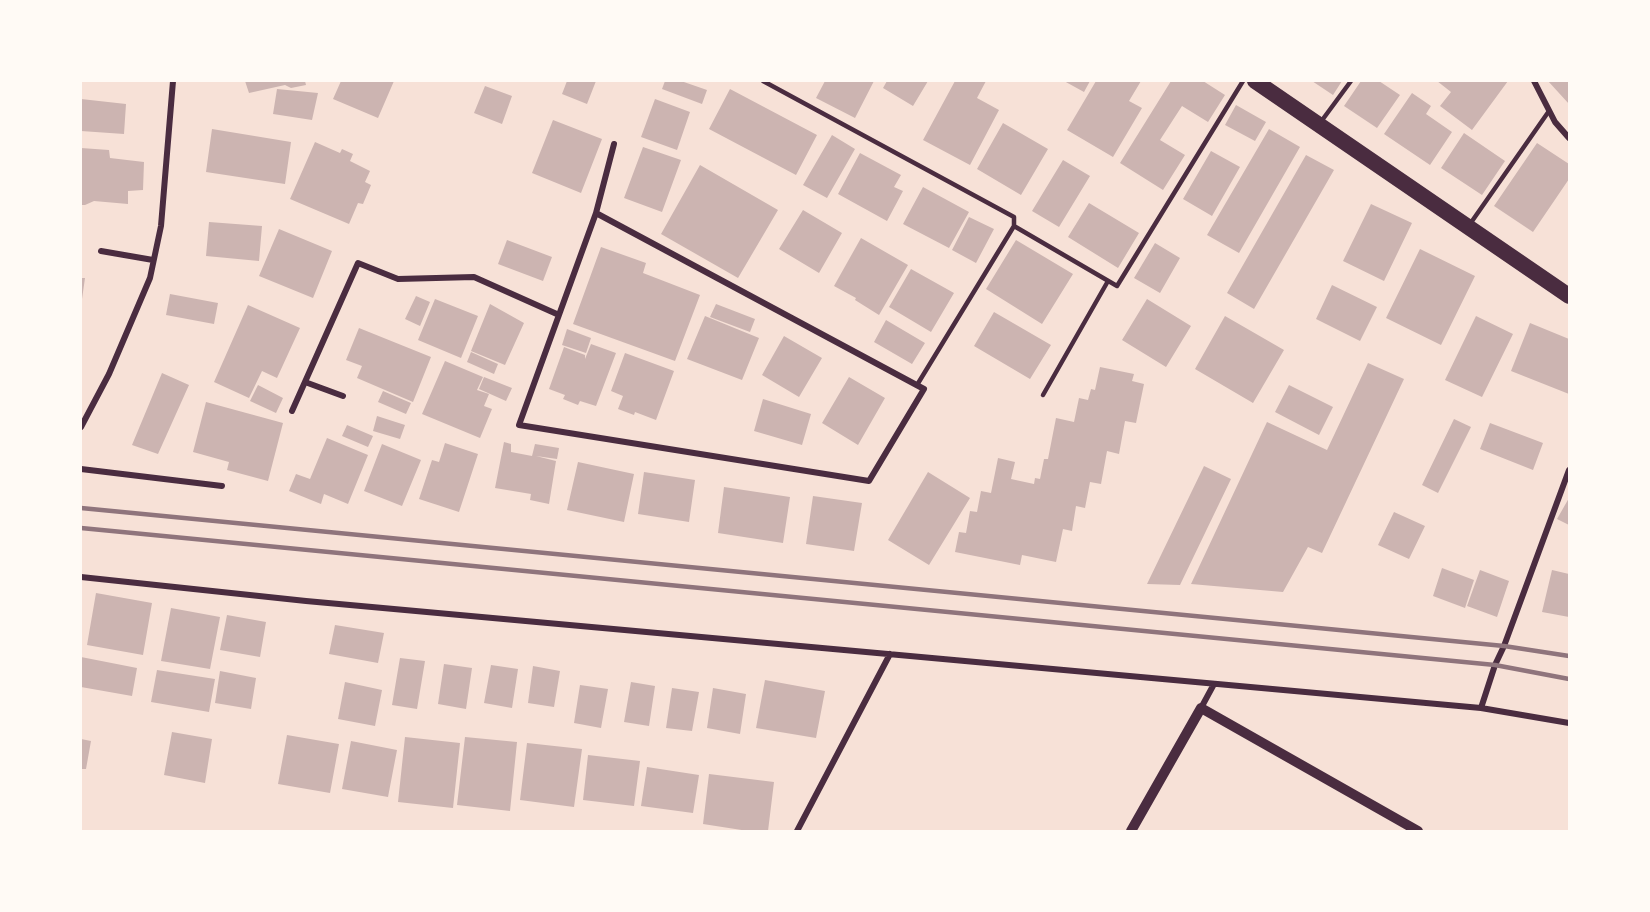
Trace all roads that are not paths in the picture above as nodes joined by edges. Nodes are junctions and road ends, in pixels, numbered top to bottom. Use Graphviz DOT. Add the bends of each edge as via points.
graph roads {
  1 [pos="173,81"];
  2 [pos="764,81"];
  3 [pos="1243,81"];
  4 [pos="1254,81"];
  5 [pos="1351,81"];
  6 [pos="1534,81"];
  7 [pos="1549,111"];
  8 [pos="1319,125"];
  9 [pos="1569,138"];
  10 [pos="614,144"];
  11 [pos="596,213"];
  12 [pos="1014,226"];
  13 [pos="1467,227"];
  14 [pos="102,251"];
  15 [pos="153,260"];
  16 [pos="1108,280"];
  17 [pos="1569,296"];
  18 [pos="559,315"];
  19 [pos="305,382"];
  20 [pos="917,385"];
  21 [pos="1043,395"];
  22 [pos="343,396"];
  23 [pos="292,411"];
  24 [pos="81,428"];
  25 [pos="81,469"];
  26 [pos="1569,470"];
  27 [pos="222,486"];
  28 [pos="81,577"];
  29 [pos="890,654"];
  30 [pos="1214,684"];
  31 [pos="1202,708"];
  32 [pos="1481,708"];
  33 [pos="1569,723"];
  34 [pos="797,831"];
  35 [pos="1131,831"];
  36 [pos="1418,831"];
  1 -- 15 [label="street" via="161,226"];
  2 -- 12 [label="lane" via="1014,217"];
  3 -- 16 [label="lane" via="1117,286"];
  4 -- 8 [label="highway"];
  5 -- 8 [label="lane"];
  6 -- 7 [label="street"];
  7 -- 9 [label="street"];
  7 -- 13 [label="lane"];
  8 -- 13 [label="highway"];
  10 -- 11 [label="street"];
  11 -- 18 [label="street"];
  11 -- 20 [label="street"];
  12 -- 16 [label="lane"];
  12 -- 20 [label="lane"];
  13 -- 17 [label="highway"];
  14 -- 15 [label="street"];
  15 -- 24 [label="street" via="150,278 109,374"];
  16 -- 21 [label="lane"];
  18 -- 19 [label="street" via="474,277 398,279 358,263"];
  18 -- 20 [label="street" via="519,425 869,481 924,389"];
  19 -- 22 [label="street"];
  19 -- 23 [label="street"];
  25 -- 27 [label="street"];
  26 -- 32 [label="street"];
  28 -- 29 [label="street"];
  29 -- 30 [label="street"];
  29 -- 34 [label="street"];
  30 -- 31 [label="street"];
  30 -- 32 [label="street"];
  31 -- 35 [label="street"];
  31 -- 36 [label="street"];
  32 -- 33 [label="street"];
}
